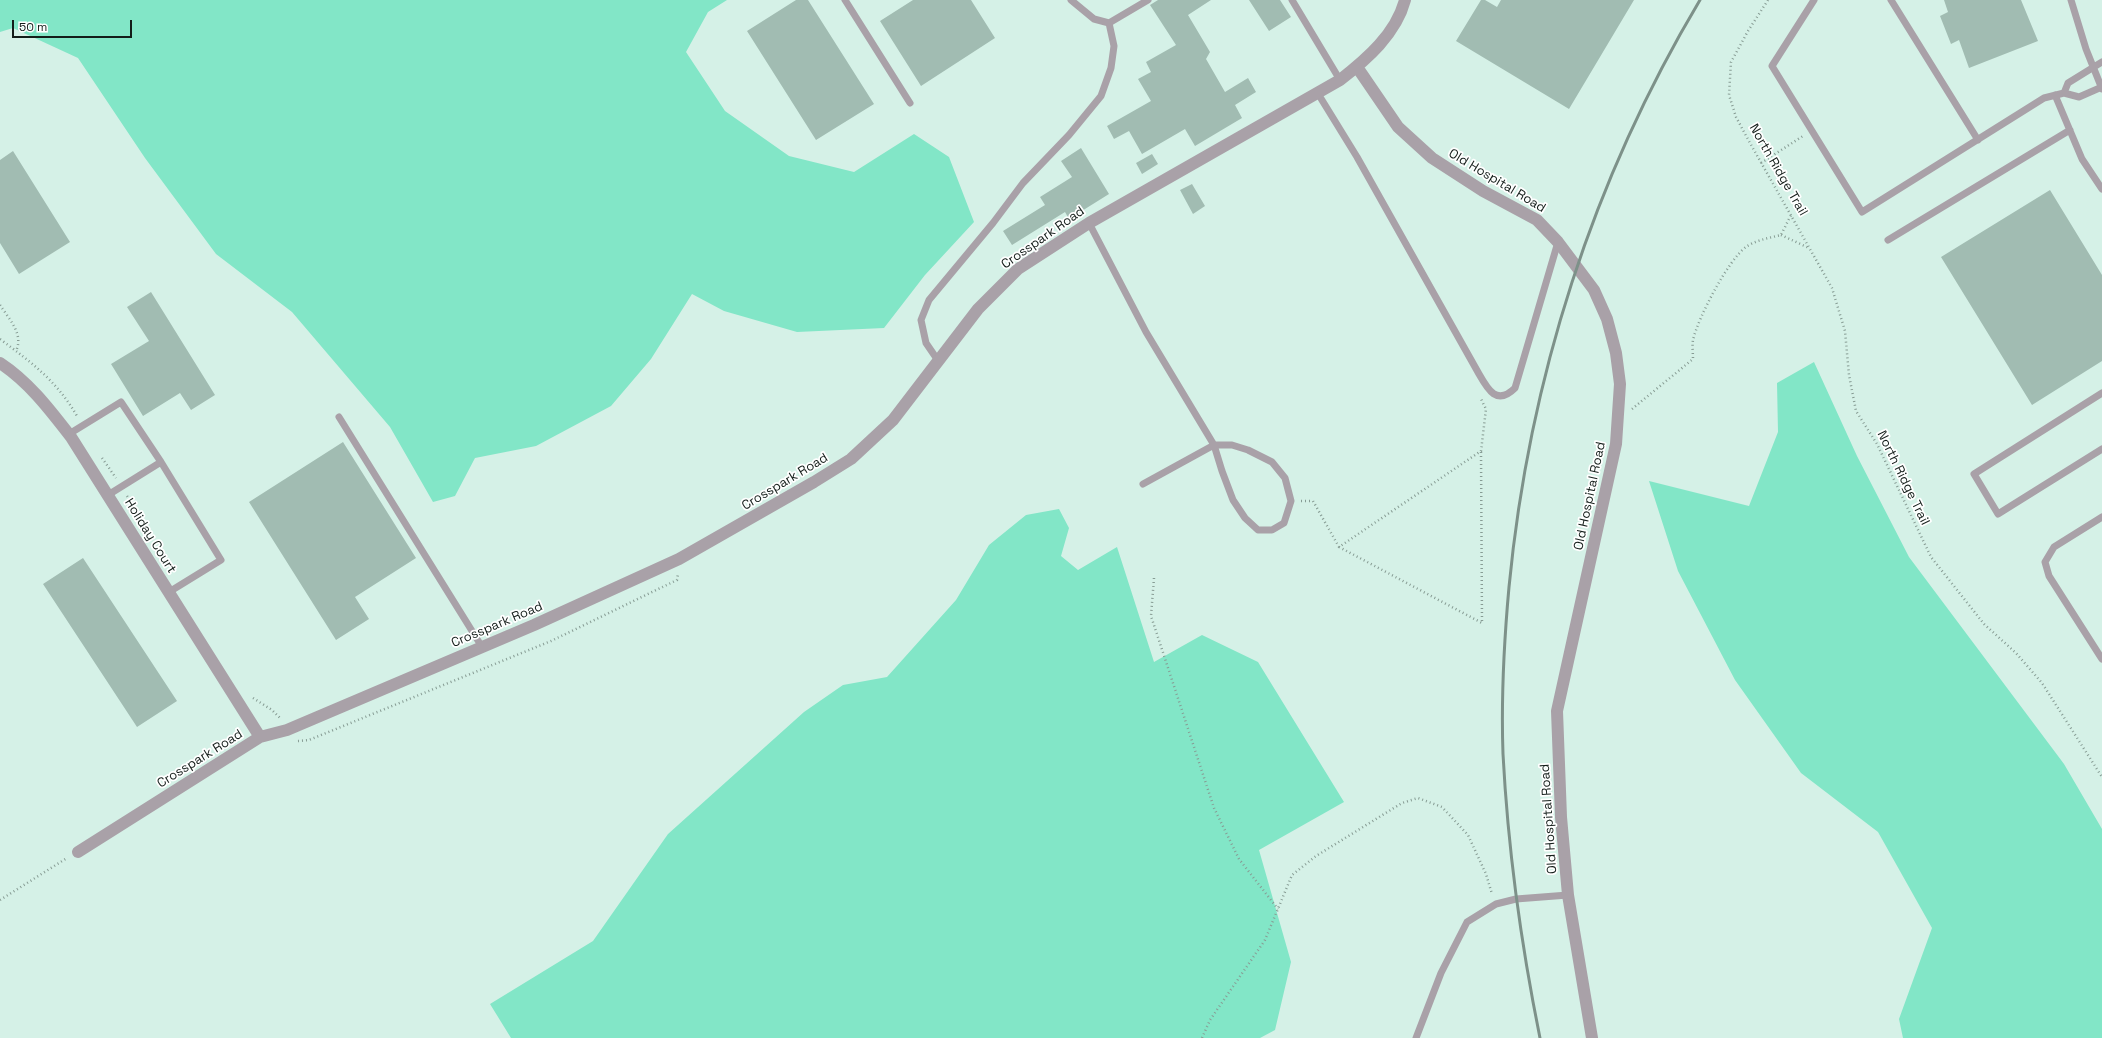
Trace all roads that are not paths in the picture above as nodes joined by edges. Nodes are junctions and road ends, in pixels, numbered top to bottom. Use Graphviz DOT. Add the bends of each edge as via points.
graph roads {
  1 [pos="845,0"];
  2 [pos="1071,0"];
  3 [pos="1148,0"];
  4 [pos="1292,0"];
  5 [pos="1405,0"];
  6 [pos="1814,0"];
  7 [pos="1892,0"];
  8 [pos="2071,0"];
  9 [pos="1109,23"];
  10 [pos="2102,62"];
  11 [pos="1357,67"];
  12 [pos="2093,67"];
  13 [pos="1340,80"];
  14 [pos="2102,88"];
  15 [pos="1317,92"];
  16 [pos="2064,93"];
  17 [pos="2054,95"];
  18 [pos="910,103"];
  19 [pos="2070,130"];
  20 [pos="1978,140"];
  21 [pos="2102,189"];
  22 [pos="1089,223"];
  23 [pos="1888,240"];
  24 [pos="1558,242"];
  25 [pos="939,362"];
  26 [pos="0,363"];
  27 [pos="2102,393"];
  28 [pos="339,417"];
  29 [pos="69,434"];
  30 [pos="1214,445"];
  31 [pos="2102,449"];
  32 [pos="161,462"];
  33 [pos="1144,484"];
  34 [pos="108,495"];
  35 [pos="2102,517"];
  36 [pos="169,592"];
  37 [pos="482,647"];
  38 [pos="2102,659"];
  39 [pos="260,737"];
  40 [pos="78,852"];
  41 [pos="1568,896"];
  42 [pos="1416,1038"];
  43 [pos="1592,1038"];
  1 -- 18 [label="lane"];
  2 -- 9 [label="lane" via="1094,19"];
  3 -- 9 [label="lane"];
  4 -- 13 [label="lane"];
  5 -- 11 [label="street, Crosspark Road" via="1386,39"];
  6 -- 20 [label="lane" via="1772,66 1862,212"];
  7 -- 20 [label="lane"];
  8 -- 12 [label="lane"];
  9 -- 25 [label="lane" via="1114,46 1111,68 1101,96 1069,135 1022,183 993,223 929,300 921,320 926,343"];
  10 -- 12 [label="lane"];
  11 -- 13 [label="street, Crosspark Road"];
  11 -- 24 [label="street, Old Hospital Road" via="1398,127 1432,158 1483,191 1537,220"];
  12 -- 14 [label="lane"];
  12 -- 16 [label="lane" via="2068,83"];
  13 -- 15 [label="street, Crosspark Road"];
  14 -- 16 [label="lane" via="2079,97"];
  15 -- 22 [label="street, Crosspark Road"];
  15 -- 24 [label="lane" via="1485,385 1495,395 1510,394 1515,388"];
  16 -- 17 [label="lane"];
  17 -- 19 [label="lane"];
  17 -- 20 [label="lane" via="2044,98"];
  19 -- 21 [label="lane" via="2082,159"];
  19 -- 23 [label="lane"];
  22 -- 25 [label="street, Crosspark Road" via="1014,274 978,309"];
  22 -- 30 [label="lane" via="1146,332"];
  24 -- 41 [label="street, Old Hospital Road" via="1594,290 1607,319 1616,353 1620,384 1616,444 1557,711 1561,817"];
  25 -- 37 [label="street, Crosspark Road" via="893,420 851,458 808,486 679,559"];
  26 -- 29 [label="street, Holiday Court" via="29,387"];
  27 -- 31 [label="lane" via="1974,474 1998,514"];
  28 -- 37 [label="lane"];
  29 -- 32 [label="lane" via="121,402"];
  29 -- 34 [label="street, Holiday Court"];
  30 -- 30 [label="lane" via="1232,445 1272,462 1285,478 1291,501 1284,523 1272,530 1258,530 1245,518 1233,500"];
  30 -- 33 [label="lane"];
  32 -- 34 [label="lane"];
  32 -- 36 [label="lane" via="221,560"];
  34 -- 36 [label="street, Holiday Court"];
  35 -- 38 [label="lane" via="2054,547 2045,562 2049,576"];
  36 -- 39 [label="street, Holiday Court"];
  37 -- 39 [label="street, Crosspark Road" via="287,730"];
  39 -- 40 [label="street, Crosspark Road"];
  41 -- 42 [label="lane" via="1516,899 1496,904 1468,922 1441,972"];
  41 -- 43 [label="street, Old Hospital Road"];
}
